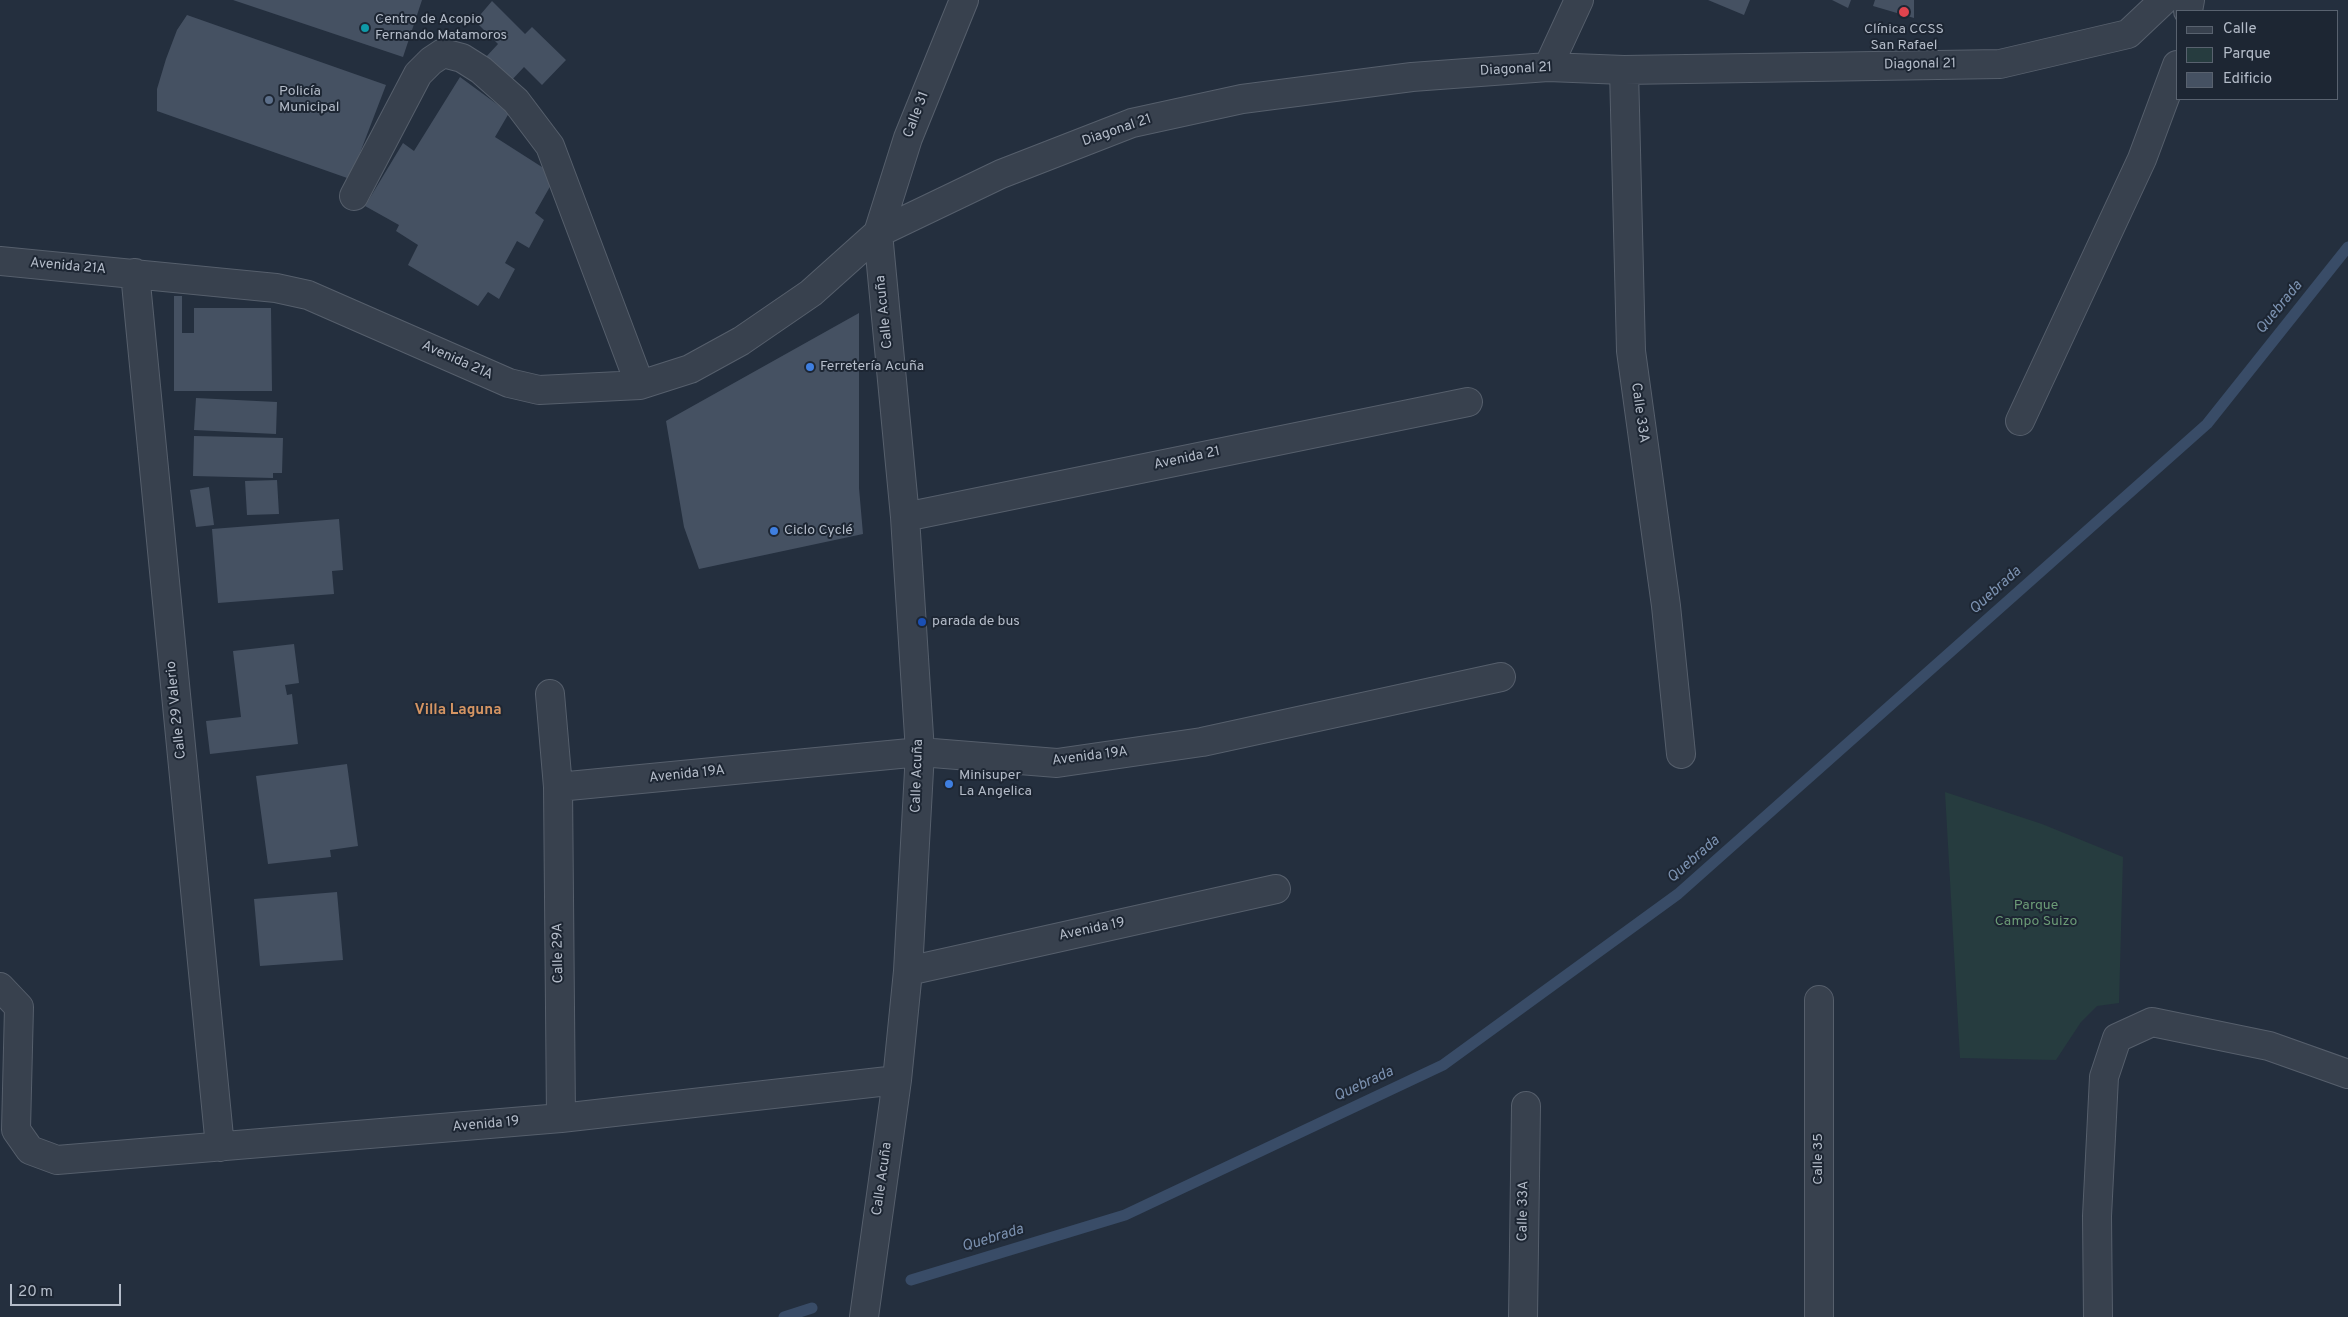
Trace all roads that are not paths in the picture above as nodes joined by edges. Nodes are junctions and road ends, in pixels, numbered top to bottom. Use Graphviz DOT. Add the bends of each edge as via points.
graph roads {
  1 [pos="964,0"];
  2 [pos="1579,0"];
  3 [pos="2164,0"];
  4 [pos="1548,67"];
  5 [pos="2176,68"];
  6 [pos="1624,70"];
  7 [pos="354,196"];
  8 [pos="878,233"];
  9 [pos="0,260"];
  10 [pos="135,273"];
  11 [pos="640,385"];
  12 [pos="1468,402"];
  13 [pos="2020,421"];
  14 [pos="905,517"];
  15 [pos="1501,677"];
  16 [pos="550,694"];
  17 [pos="920,752"];
  18 [pos="1681,754"];
  19 [pos="558,787"];
  20 [pos="1276,889"];
  21 [pos="908,971"];
  22 [pos="0,987"];
  23 [pos="1819,1000"];
  24 [pos="2348,1074"];
  25 [pos="897,1080"];
  26 [pos="1526,1106"];
  27 [pos="561,1118"];
  28 [pos="220,1148"];
  29 [pos="864,1317"];
  30 [pos="1523,1317"];
  31 [pos="1819,1317"];
  32 [pos="2098,1317"];
  1 -- 8 [label="street, Calle 31" via="908,138"];
  2 -- 4 [label="street"];
  3 -- 6 [label="street, Diagonal 21" via="2128,34 2000,64"];
  4 -- 6 [label="street, Diagonal 21"];
  4 -- 8 [label="street, Diagonal 21" via="1412,77 1242,99 1132,123 1001,174"];
  5 -- 13 [label="street" via="2142,158"];
  6 -- 18 [label="street, Calle 33A" via="1631,351 1666,606"];
  7 -- 11 [label="street" via="418,74 431,61 443,53 462,58 481,70 516,101 550,146"];
  8 -- 11 [label="street, Avenida 21A" via="810,293 741,341 690,369"];
  8 -- 14 [label="street, Calle Acuña"];
  9 -- 10 [label="street, Avenida 21A"];
  10 -- 11 [label="street, Avenida 21A" via="276,288 308,295 524,388"];
  10 -- 28 [label="street, Calle 29 Valerio"];
  12 -- 14 [label="street, Avenida 21"];
  14 -- 17 [label="street, Calle Acuña"];
  15 -- 17 [label="street, Avenida 19A" via="1202,742 1057,763"];
  16 -- 19 [label="street"];
  17 -- 19 [label="street, Avenida 19A"];
  17 -- 21 [label="street, Calle Acuña"];
  19 -- 27 [label="street, Calle 29A"];
  20 -- 21 [label="street, Avenida 19"];
  21 -- 25 [label="street, Calle Acuña"];
  22 -- 28 [label="street, Avenida 19" via="19,1007 16,1130 30,1150 57,1160"];
  23 -- 31 [label="street, Calle 35"];
  24 -- 32 [label="street" via="2269,1046 2152,1022 2117,1038 2104,1077 2097,1216"];
  25 -- 27 [label="street, Avenida 19"];
  25 -- 29 [label="street, Calle Acuña"];
  26 -- 30 [label="street, Calle 33A"];
  27 -- 28 [label="street, Avenida 19"];
}
